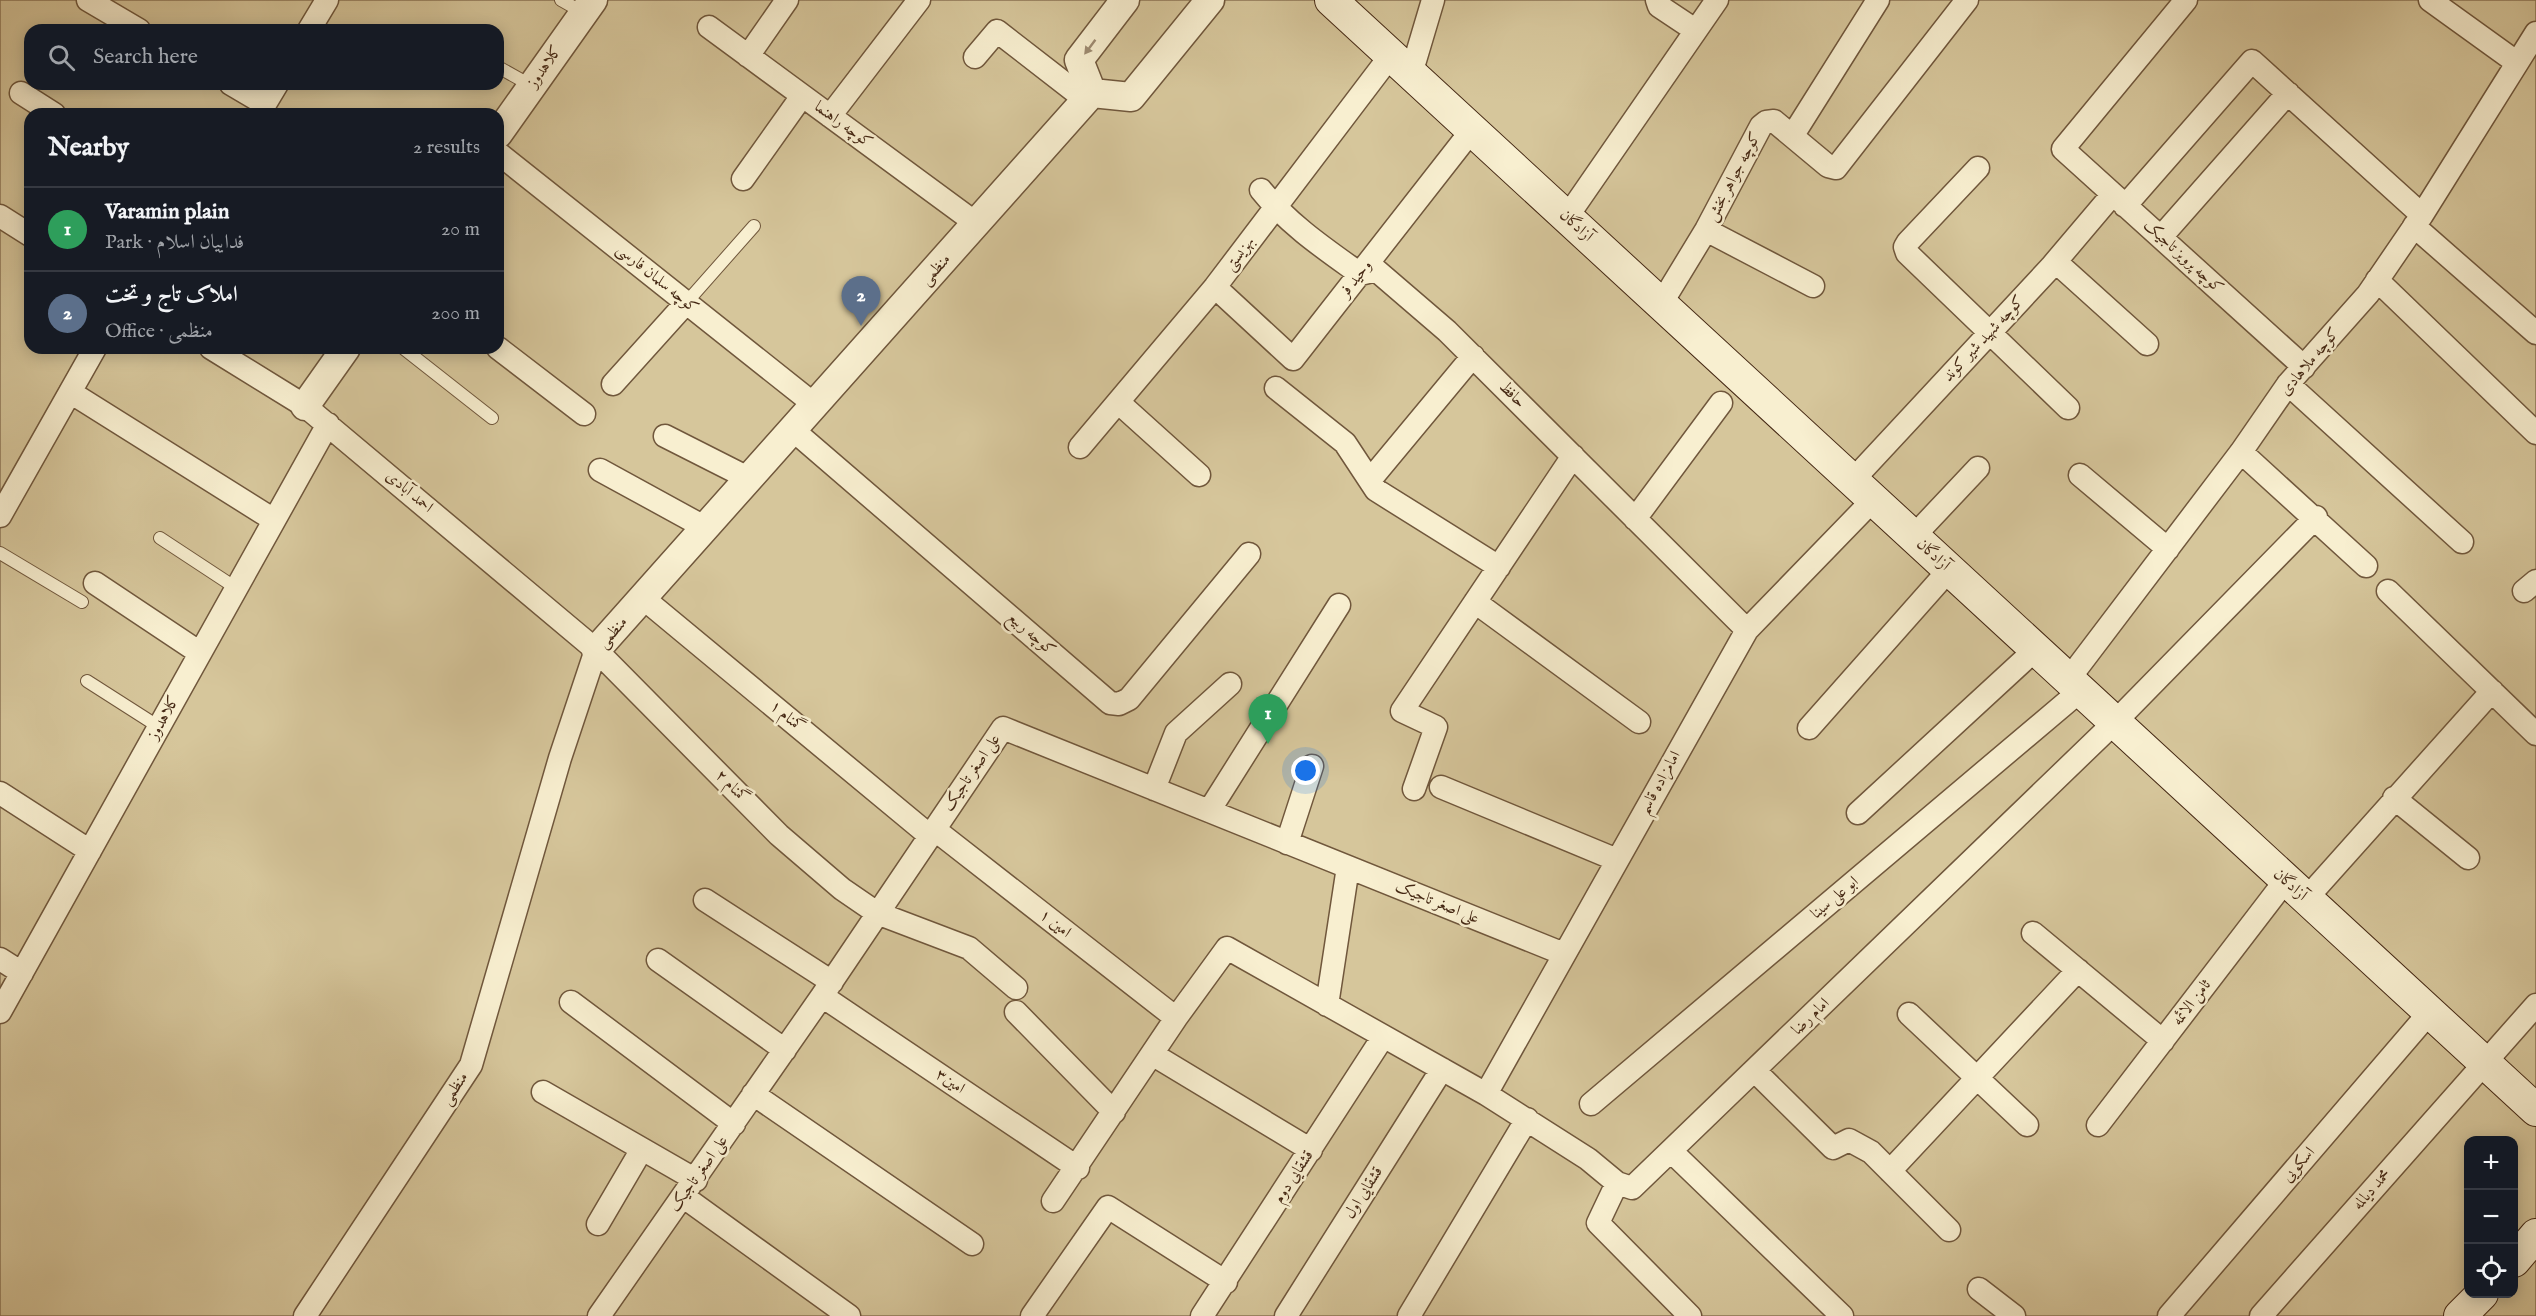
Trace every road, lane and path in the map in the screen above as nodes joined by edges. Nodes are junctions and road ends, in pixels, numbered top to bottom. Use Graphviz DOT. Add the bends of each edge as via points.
graph roads {
  1 [pos="88,0"];
  2 [pos="327,0"];
  3 [pos="787,0"];
  4 [pos="919,0"];
  5 [pos="1125,0"];
  6 [pos="1210,0"];
  7 [pos="1331,0"];
  8 [pos="1433,0"];
  9 [pos="1657,0"];
  10 [pos="1717,0"];
  11 [pos="1878,0"];
  12 [pos="1967,0"];
  13 [pos="2186,0"];
  14 [pos="2430,0"];
  15 [pos="579,4"];
  16 [pos="129,24"];
  17 [pos="313,24"];
  18 [pos="709,27"];
  19 [pos="1695,30"];
  20 [pos="2529,48"];
  21 [pos="748,56"];
  22 [pos="975,57"];
  23 [pos="1401,64"];
  24 [pos="504,70"];
  25 [pos="532,86"];
  26 [pos="238,90"];
  27 [pos="273,90"];
  28 [pos="21,93"];
  29 [pos="2288,93"];
  30 [pos="802,96"];
  31 [pos="1089,96"];
  32 [pos="45,108"];
  33 [pos="261,108"];
  34 [pos="263,108"];
  35 [pos="830,116"];
  36 [pos="504,126"];
  37 [pos="1472,130"];
  38 [pos="1793,135"];
  39 [pos="504,158"];
  40 [pos="1978,168"];
  41 [pos="743,178"];
  42 [pos="1262,190"];
  43 [pos="2119,201"];
  44 [pos="1275,208"];
  45 [pos="0,216"];
  46 [pos="1567,217"];
  47 [pos="2418,220"];
  48 [pos="977,224"];
  49 [pos="754,226"];
  50 [pos="1706,230"];
  51 [pos="24,231"];
  52 [pos="2161,237"];
  53 [pos="2056,262"];
  54 [pos="1360,274"];
  55 [pos="2377,280"];
  56 [pos="1813,286"];
  57 [pos="1222,294"];
  58 [pos="686,303"];
  59 [pos="1661,304"];
  60 [pos="2535,330"];
  61 [pos="1989,333"];
  62 [pos="2147,344"];
  63 [pos="504,353"];
  64 [pos="91,354"];
  65 [pos="221,354"];
  66 [pos="342,354"];
  67 [pos="411,354"];
  68 [pos="1473,356"];
  69 [pos="2304,366"];
  70 [pos="613,384"];
  71 [pos="2288,384"];
  72 [pos="1276,388"];
  73 [pos="70,392"];
  74 [pos="1118,402"];
  75 [pos="1721,403"];
  76 [pos="815,405"];
  77 [pos="305,406"];
  78 [pos="2068,408"];
  79 [pos="584,414"];
  80 [pos="492,418"];
  81 [pos="328,424"];
  82 [pos="793,430"];
  83 [pos="2536,433"];
  84 [pos="664,436"];
  85 [pos="1080,447"];
  86 [pos="2241,452"];
  87 [pos="1573,456"];
  88 [pos="1978,468"];
  89 [pos="600,470"];
  90 [pos="1199,475"];
  91 [pos="2080,475"];
  92 [pos="750,479"];
  93 [pos="1370,480"];
  94 [pos="1863,490"];
  95 [pos="0,516"];
  96 [pos="2316,518"];
  97 [pos="1635,519"];
  98 [pos="274,520"];
  99 [pos="706,528"];
  100 [pos="1913,537"];
  101 [pos="160,538"];
  102 [pos="2463,542"];
  103 [pos="2168,549"];
  104 [pos="0,553"];
  105 [pos="1249,554"];
  106 [pos="2366,566"];
  107 [pos="1499,567"];
  108 [pos="1949,570"];
  109 [pos="95,583"];
  110 [pos="236,588"];
  111 [pos="2388,591"];
  112 [pos="643,598"];
  113 [pos="82,602"];
  114 [pos="1475,602"];
  115 [pos="1339,605"];
  116 [pos="1747,630"];
  117 [pos="596,650"];
  118 [pos="2035,650"];
  119 [pos="200,653"];
  120 [pos="87,681"];
  121 [pos="1230,684"];
  122 [pos="2074,686"];
  123 [pos="2492,690"];
  124 [pos="1639,722"];
  125 [pos="2114,723"];
  126 [pos="159,727"];
  127 [pos="1809,728"];
  128 [pos="2536,734"];
  129 [pos="1312,766"];
  130 [pos="1441,787"];
  131 [pos="1155,789"];
  132 [pos="1414,789"];
  133 [pos="0,793"];
  134 [pos="2394,798"];
  135 [pos="1209,811"];
  136 [pos="1858,813"];
  137 [pos="932,832"];
  138 [pos="1287,843"];
  139 [pos="90,851"];
  140 [pos="2468,858"];
  141 [pos="1617,860"];
  142 [pos="1348,867"];
  143 [pos="2295,890"];
  144 [pos="705,900"];
  145 [pos="877,913"];
  146 [pos="2033,933"];
  147 [pos="1564,954"];
  148 [pos="0,959"];
  149 [pos="658,960"];
  150 [pos="2078,970"];
  151 [pos="21,973"];
  152 [pos="1016,988"];
  153 [pos="827,989"];
  154 [pos="571,1002"];
  155 [pos="1327,1005"];
  156 [pos="2536,1005"];
  157 [pos="0,1012"];
  158 [pos="1016,1012"];
  159 [pos="2429,1013"];
  160 [pos="1909,1014"];
  161 [pos="1176,1018"];
  162 [pos="1383,1037"];
  163 [pos="2163,1041"];
  164 [pos="785,1050"];
  165 [pos="1152,1054"];
  166 [pos="2483,1064"];
  167 [pos="1442,1069"];
  168 [pos="1755,1071"];
  169 [pos="1977,1078"];
  170 [pos="543,1092"];
  171 [pos="753,1094"];
  172 [pos="1486,1094"];
  173 [pos="1591,1104"];
  174 [pos="2536,1110"];
  175 [pos="1114,1112"];
  176 [pos="1527,1119"];
  177 [pos="734,1124"];
  178 [pos="2027,1125"];
  179 [pos="2098,1125"];
  180 [pos="642,1149"];
  181 [pos="1311,1150"];
  182 [pos="1672,1152"];
  183 [pos="1078,1168"];
  184 [pos="1890,1171"];
  185 [pos="1617,1183"];
  186 [pos="690,1188"];
  187 [pos="1053,1201"];
  188 [pos="598,1224"];
  189 [pos="1949,1230"];
  190 [pos="972,1244"];
  191 [pos="1226,1282"];
  192 [pos="1979,1289"];
  193 [pos="2477,1298"];
  194 [pos="305,1316"];
  195 [pos="599,1316"];
  196 [pos="849,1316"];
  197 [pos="1032,1316"];
  198 [pos="1202,1316"];
  199 [pos="1286,1316"];
  200 [pos="1408,1316"];
  201 [pos="1690,1316"];
  202 [pos="1842,1316"];
  203 [pos="2013,1316"];
  204 [pos="2169,1316"];
  205 [pos="2261,1316"];
  206 [pos="2460,1316"];
  1 -- 16 [label="street"];
  2 -- 17 [label="street"];
  3 -- 21 [label="street"];
  4 -- 35 [label="street"];
  5 -- 31 [label="street, one-way" via="1079,60"];
  6 -- 31 [label="street" via="1131,97"];
  7 -- 23 [label="main road, آزادگان"];
  8 -- 23 [label="street"];
  9 -- 19 [label="street" via="1659,6"];
  10 -- 19 [label="street"];
  11 -- 38 [label="street"];
  12 -- 38 [label="street, کوچه جواهر بخش" via="1836,168 1828,166"];
  13 -- 43 [label="street, کوچه پرویز تاجیک" via="2063,149"];
  14 -- 20 [label="street"];
  15 -- 25 [label="street, کلاهدوز"];
  18 -- 21 [label="street, کوچه راهنما"];
  19 -- 46 [label="street"];
  20 -- 47 [label="street, کوچه ملاهادی"];
  21 -- 30 [label="street, کوچه راهنما"];
  22 -- 31 [label="street" via="997,31"];
  23 -- 37 [label="main road, آزادگان"];
  23 -- 44 [label="street, بهزیستی"];
  24 -- 25 [label="lane"];
  25 -- 36 [label="street, کلاهدوز"];
  26 -- 33 [label="street"];
  27 -- 34 [label="street"];
  28 -- 32 [label="street"];
  29 -- 43 [label="street, کوچه شهید شیر کوند" via="2252,61"];
  29 -- 47 [label="street"];
  29 -- 52 [label="street"];
  30 -- 35 [label="street, کوچه راهنما"];
  30 -- 41 [label="street"];
  31 -- 48 [label="street, منظمی"];
  35 -- 48 [label="street, کوچه راهنما"];
  37 -- 46 [label="main road, آزادگان"];
  37 -- 54 [label="street, وحید فر"];
  38 -- 50 [label="street, کوچه جواهر بخش" via="1774,121 1761,126"];
  39 -- 58 [label="street, کوچه سلمان فارسی"];
  40 -- 61 [label="street" via="1905,247"];
  42 -- 44 [label="street, حافظ"];
  43 -- 52 [label="street, کوچه پرویز تاجیک"];
  43 -- 53 [label="street, کوچه شهید شیر کوند"];
  44 -- 54 [label="street, حافظ"];
  44 -- 57 [label="street, بهزیستی"];
  45 -- 51 [label="street"];
  46 -- 59 [label="main road, آزادگان"];
  47 -- 55 [label="street, کوچه ملاهادی"];
  47 -- 60 [label="street"];
  48 -- 76 [label="street, منظمی"];
  49 -- 58 [label="lane"];
  50 -- 56 [label="street"];
  50 -- 59 [label="street, کوچه جواهر بخش"];
  52 -- 69 [label="street, کوچه پرویز تاجیک"];
  53 -- 61 [label="street, کوچه شهید شیر کوند"];
  53 -- 62 [label="street"];
  54 -- 57 [label="street, وحید فر" via="1293,359"];
  54 -- 68 [label="street, حافظ" via="1376,270"];
  55 -- 69 [label="street, کوچه ملاهادی"];
  55 -- 83 [label="street"];
  57 -- 74 [label="street, بهزیستی"];
  58 -- 70 [label="street"];
  58 -- 76 [label="street, کوچه سلمان فارسی"];
  59 -- 94 [label="main road, آزادگان"];
  61 -- 78 [label="street"];
  61 -- 94 [label="street, کوچه شهید شیر کوند"];
  63 -- 79 [label="street"];
  64 -- 73 [label="street"];
  65 -- 77 [label="street, احمد آبادی"];
  66 -- 77 [label="street"];
  67 -- 80 [label="lane"];
  68 -- 87 [label="street, حافظ"];
  68 -- 93 [label="street"];
  69 -- 71 [label="street, کوچه ملاهادی"];
  71 -- 86 [label="street, کوچه ملاهادی"];
  71 -- 102 [label="street"];
  72 -- 93 [label="street" via="1345,443"];
  73 -- 95 [label="street"];
  73 -- 98 [label="street"];
  74 -- 85 [label="street, بهزیستی"];
  74 -- 90 [label="street"];
  75 -- 97 [label="street"];
  76 -- 82 [label="street, منظمی"];
  77 -- 81 [label="street, احمد آبادی"];
  81 -- 98 [label="street, کلاهدوز"];
  81 -- 117 [label="street, احمد آبادی"];
  82 -- 92 [label="street, منظمی"];
  82 -- 105 [label="street, کوچه ربیع" via="1110,703 1129,699"];
  84 -- 92 [label="street"];
  86 -- 96 [label="street"];
  86 -- 103 [label="street, کوچه ملاهادی"];
  87 -- 97 [label="street, حافظ"];
  87 -- 107 [label="street"];
  88 -- 100 [label="street"];
  89 -- 99 [label="street"];
  91 -- 103 [label="street"];
  92 -- 99 [label="street, منظمی"];
  93 -- 107 [label="street" via="1376,490"];
  94 -- 100 [label="main road, آزادگان"];
  94 -- 116 [label="street, امامزاده قاسم"];
  96 -- 106 [label="street"];
  96 -- 125 [label="street, امام رضا"];
  97 -- 116 [label="street, حافظ"];
  98 -- 110 [label="street, کلاهدوز"];
  99 -- 112 [label="street, منظمی"];
  100 -- 108 [label="main road, آزادگان"];
  101 -- 110 [label="lane"];
  103 -- 122 [label="street, کوچه ملاهادی"];
  104 -- 113 [label="lane"];
  107 -- 114 [label="street"];
  108 -- 118 [label="main road, آزادگان"];
  108 -- 127 [label="street"];
  109 -- 119 [label="street"];
  110 -- 119 [label="street, کلاهدوز"];
  111 -- 123 [label="street"];
  112 -- 117 [label="street, منظمی"];
  112 -- 137 [label="street, گمنام ۱"];
  114 -- 124 [label="street"];
  114 -- 132 [label="street" via="1402,711 1436,727"];
  115 -- 135 [label="street"];
  116 -- 141 [label="street, امامزاده قاسم"];
  117 -- 145 [label="street, گمنام ۲" via="779,835 842,889"];
  117 -- 194 [label="street, منظمی" via="560,758 471,1065"];
  118 -- 122 [label="main road, آزادگان"];
  118 -- 136 [label="street"];
  119 -- 126 [label="street, کلاهدوز"];
  120 -- 126 [label="lane"];
  121 -- 131 [label="street" via="1176,733"];
  122 -- 125 [label="main road, آزادگان"];
  122 -- 173 [label="street, ابو علی سینا"];
  123 -- 128 [label="street"];
  123 -- 134 [label="street, ثامن الائمه"];
  125 -- 143 [label="main road, آزادگان"];
  125 -- 168 [label="street, امام رضا"];
  126 -- 139 [label="street, کلاهدوز"];
  129 -- 138 [label="street"];
  130 -- 141 [label="street"];
  131 -- 135 [label="street, علی اصغر تاجیک"];
  131 -- 137 [label="street, علی اصغر تاجیک" via="1003,728"];
  133 -- 139 [label="street"];
  134 -- 140 [label="street"];
  134 -- 143 [label="street, ثامن الائمه"];
  135 -- 138 [label="street, علی اصغر تاجیک"];
  137 -- 145 [label="street, علی اصغر تاجیک"];
  137 -- 161 [label="street, امین ۱"];
  138 -- 142 [label="street, علی اصغر تاجیک"];
  139 -- 151 [label="street, کلاهدوز"];
  141 -- 147 [label="street, امامزاده قاسم"];
  142 -- 147 [label="street, علی اصغر تاجیک"];
  142 -- 155 [label="street"];
  143 -- 159 [label="main road, آزادگان"];
  143 -- 163 [label="street, ثامن الائمه"];
  144 -- 153 [label="street, امین۳"];
  145 -- 152 [label="street, گمنام ۲" via="969,948"];
  145 -- 153 [label="street, علی اصغر تاجیک"];
  146 -- 150 [label="street"];
  147 -- 172 [label="street, امامزاده قاسم"];
  148 -- 151 [label="street"];
  149 -- 164 [label="street"];
  150 -- 163 [label="street"];
  150 -- 169 [label="street"];
  151 -- 157 [label="street, کلاهدوز"];
  153 -- 164 [label="street, علی اصغر تاجیک"];
  153 -- 183 [label="street, امین۳"];
  154 -- 177 [label="street"];
  155 -- 161 [label="street" via="1227,948"];
  155 -- 162 [label="street"];
  156 -- 166 [label="street, محمد دیالمه"];
  158 -- 175 [label="street"];
  159 -- 166 [label="main road, آزادگان"];
  159 -- 204 [label="street, اسکویی"];
  160 -- 169 [label="street"];
  161 -- 165 [label="street"];
  162 -- 167 [label="street"];
  162 -- 181 [label="street, قشقایی دوم"];
  163 -- 179 [label="street, ثامن الائمه"];
  164 -- 171 [label="street, علی اصغر تاجیک"];
  165 -- 175 [label="street"];
  165 -- 181 [label="street"];
  166 -- 174 [label="main road, آزادگان"];
  166 -- 205 [label="street, محمد دیالمه"];
  167 -- 172 [label="street"];
  167 -- 199 [label="street, قشقایی اول"];
  168 -- 182 [label="street, امام رضا"];
  168 -- 184 [label="street" via="1833,1148 1849,1140 1871,1152"];
  169 -- 178 [label="street"];
  169 -- 184 [label="street"];
  170 -- 180 [label="street"];
  171 -- 177 [label="street, علی اصغر تاجیک"];
  171 -- 190 [label="street"];
  172 -- 176 [label="street"];
  175 -- 183 [label="street"];
  176 -- 185 [label="street"];
  176 -- 200 [label="street"];
  177 -- 186 [label="street, علی اصغر تاجیک"];
  180 -- 186 [label="street"];
  180 -- 188 [label="street"];
  181 -- 191 [label="street, قشقایی دوم"];
  182 -- 185 [label="street, امام رضا" via="1632,1188"];
  182 -- 202 [label="street"];
  183 -- 187 [label="street"];
  184 -- 189 [label="street"];
  185 -- 201 [label="street" via="1598,1223"];
  186 -- 195 [label="street, علی اصغر تاجیک"];
  186 -- 196 [label="street"];
  191 -- 197 [label="street" via="1108,1207"];
  191 -- 198 [label="street, قشقایی دوم"];
  192 -- 203 [label="street"];
  193 -- 206 [label="main road"];
}
